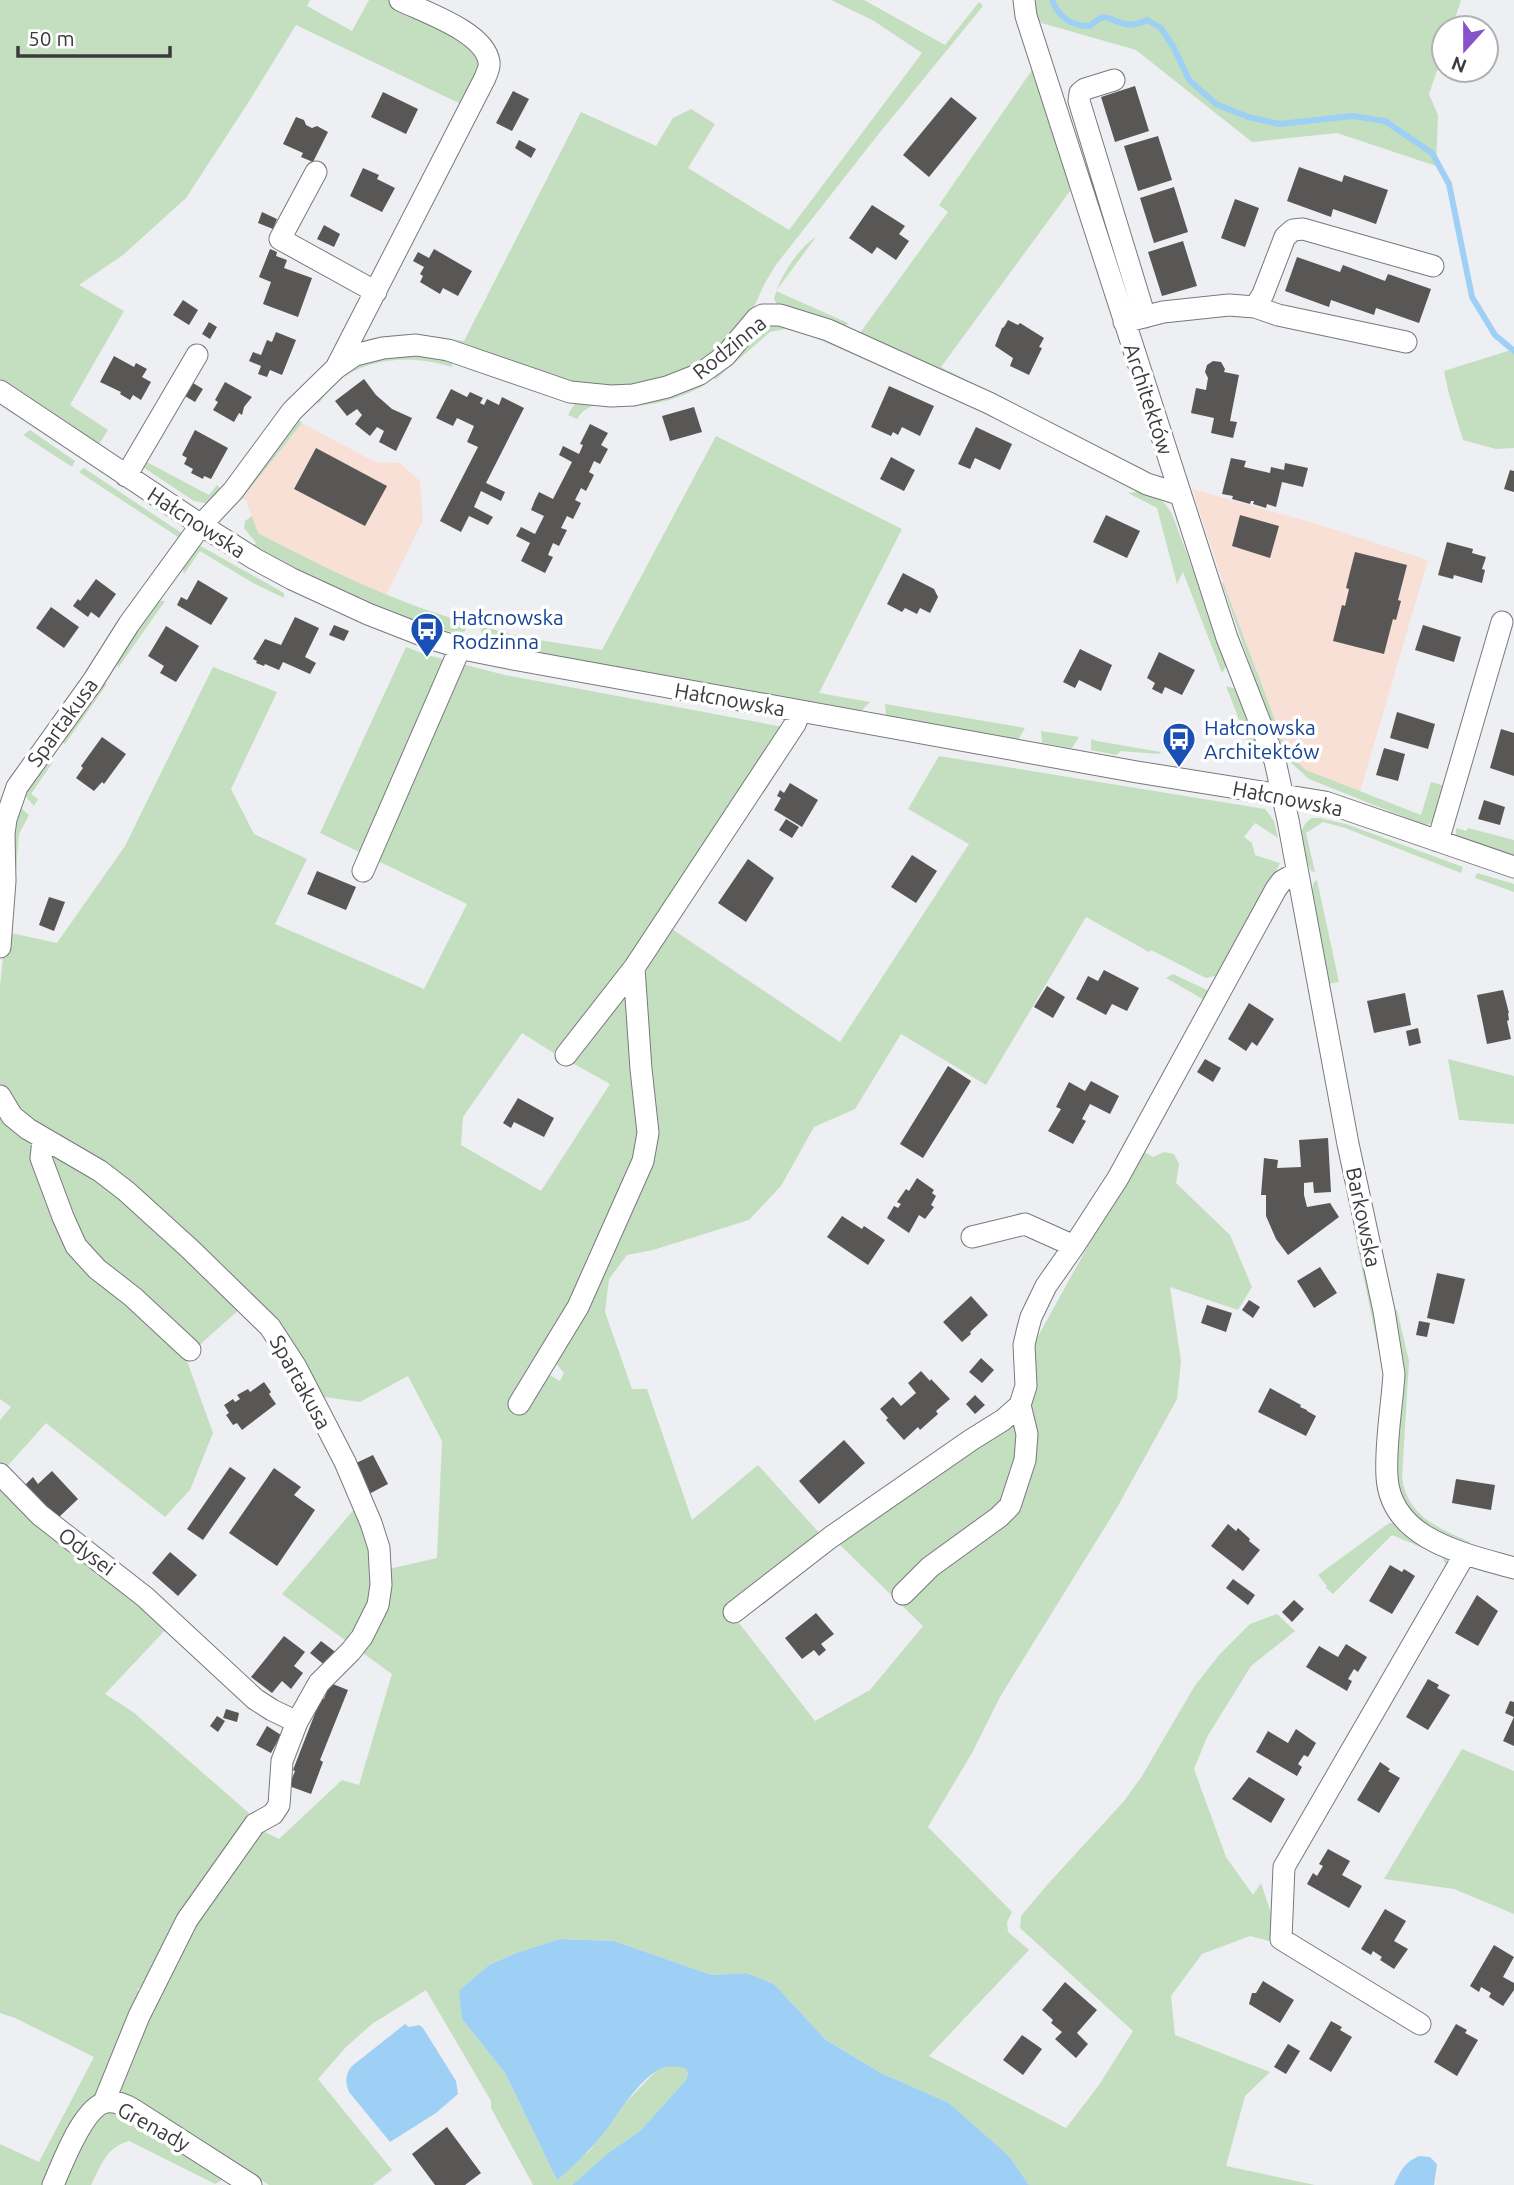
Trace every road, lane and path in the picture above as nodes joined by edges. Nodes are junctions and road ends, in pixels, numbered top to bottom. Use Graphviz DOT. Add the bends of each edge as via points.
graph roads {
  1 [pos="400,0"];
  2 [pos="1024,0"];
  3 [pos="1114,80"];
  4 [pos="316,172"];
  5 [pos="1433,266"];
  6 [pos="376,292"];
  7 [pos="1255,307"];
  8 [pos="1146,317"];
  9 [pos="1125,322"];
  10 [pos="1406,342"];
  11 [pos="197,355"];
  12 [pos="336,368"];
  13 [pos="0,391"];
  14 [pos="126,475"];
  15 [pos="1179,494"];
  16 [pos="201,525"];
  17 [pos="1502,622"];
  18 [pos="460,648"];
  19 [pos="800,712"];
  20 [pos="1282,795"];
  21 [pos="1438,841"];
  22 [pos="1514,867"];
  23 [pos="363,871"];
  24 [pos="1296,873"];
  25 [pos="0,947"];
  26 [pos="634,968"];
  27 [pos="566,1055"];
  28 [pos="0,1096"];
  29 [pos="43,1139"];
  30 [pos="972,1237"];
  31 [pos="1074,1246"];
  32 [pos="190,1350"];
  33 [pos="519,1404"];
  34 [pos="1020,1405"];
  35 [pos="0,1474"];
  36 [pos="1465,1554"];
  37 [pos="1514,1568"];
  38 [pos="903,1594"];
  39 [pos="734,1612"];
  40 [pos="296,1722"];
  41 [pos="1420,2024"];
  42 [pos="104,2102"];
  43 [pos="53,2185"];
  44 [pos="251,2185"];
  1 -- 6 [label="street" via="476,40 489,59 489,68"];
  2 -- 9 [label="street, Architektów"];
  3 -- 8 [label="street" via="1084,89 1079,101"];
  4 -- 6 [label="street" via="280,239"];
  5 -- 7 [label="street" via="1293,230 1285,237"];
  6 -- 12 [label="street"];
  7 -- 8 [label="street" via="1229,305"];
  7 -- 10 [label="street" via="1278,316"];
  8 -- 9 [label="street"];
  9 -- 15 [label="street, Architektów"];
  11 -- 14 [label="street"];
  12 -- 15 [label="street, Rodzinna" via="355,355 416,345 448,350 570,391 633,395 700,374 725,356 757,318 780,315 828,330 989,403 1147,484"];
  12 -- 16 [label="street, Rodzinna" via="292,411 233,491"];
  13 -- 14 [label="street, Hałcnowska"];
  14 -- 16 [label="street, Hałcnowska"];
  15 -- 20 [label="street, Architektów" via="1227,638 1275,761"];
  16 -- 18 [label="street, Hałcnowska" via="328,597"];
  16 -- 25 [label="street, Spartakusa" via="17,787 4,834"];
  17 -- 21 [label="street"];
  18 -- 19 [label="street, Hałcnowska"];
  18 -- 23 [label="street"];
  19 -- 20 [label="street, Hałcnowska"];
  19 -- 26 [label="street"];
  20 -- 21 [label="street, Hałcnowska" via="1341,806"];
  20 -- 24 [label="street, Barkowska"];
  21 -- 22 [label="street, Hałcnowska"];
  24 -- 31 [label="street" via="1276,889 1118,1178"];
  24 -- 36 [label="street, Barkowska" via="1394,1374 1388,1485 1396,1507 1415,1529"];
  26 -- 27 [label="street"];
  26 -- 33 [label="street" via="648,1133 643,1161 550,1368"];
  28 -- 29 [label="street, Spartakusa" via="12,1116"];
  29 -- 32 [label="street" via="41,1158 76,1246"];
  29 -- 40 [label="street, Spartakusa" via="100,1171 134,1198 270,1327 345,1462 379,1548 380,1595 362,1637 319,1683"];
  30 -- 31 [label="street" via="1025,1224"];
  31 -- 34 [label="street" via="1045,1286 1031,1317 1024,1345 1026,1386"];
  34 -- 38 [label="street" via="1027,1434 1025,1460 1010,1506 930,1567"];
  34 -- 39 [label="street" via="831,1537"];
  35 -- 40 [label="street, Odysei" via="40,1516 177,1625 255,1699"];
  36 -- 37 [label="street, Barkowska"];
  36 -- 41 [label="street" via="1284,1867 1281,1939"];
  40 -- 42 [label="street, Spartakusa" via="282,1761 279,1805 255,1824 187,1920 139,2016"];
  42 -- 43 [label="street, Grenady" via="76,2135"];
  42 -- 44 [label="street, Grenady" via="134,2110"];
}
